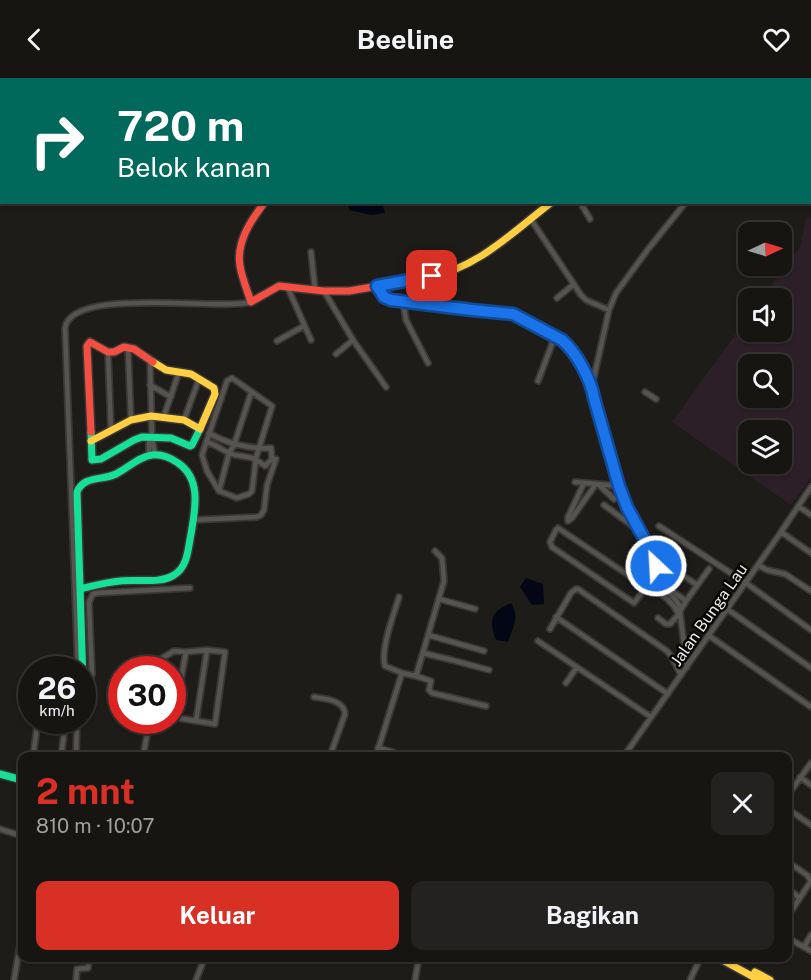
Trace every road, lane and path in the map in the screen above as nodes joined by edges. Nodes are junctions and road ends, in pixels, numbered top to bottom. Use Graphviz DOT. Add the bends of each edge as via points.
graph roads {
  1 [pos="263,204"];
  2 [pos="549,204"];
  3 [pos="581,204"];
  4 [pos="684,204"];
  5 [pos="530,218"];
  6 [pos="590,219"];
  7 [pos="310,252"];
  8 [pos="574,284"];
  9 [pos="287,286"];
  10 [pos="377,286"];
  11 [pos="315,289"];
  12 [pos="324,291"];
  13 [pos="557,298"];
  14 [pos="251,302"];
  15 [pos="403,302"];
  16 [pos="609,310"];
  17 [pos="304,326"];
  18 [pos="555,336"];
  19 [pos="311,340"];
  20 [pos="353,340"];
  21 [pos="277,341"];
  22 [pos="128,348"];
  23 [pos="108,352"];
  24 [pos="336,354"];
  25 [pos="150,360"];
  26 [pos="428,363"];
  27 [pos="179,372"];
  28 [pos="199,379"];
  29 [pos="538,381"];
  30 [pos="150,385"];
  31 [pos="592,386"];
  32 [pos="386,387"];
  33 [pos="645,392"];
  34 [pos="251,393"];
  35 [pos="171,397"];
  36 [pos="656,399"];
  37 [pos="151,416"];
  38 [pos="165,417"];
  39 [pos="131,420"];
  40 [pos="184,420"];
  41 [pos="111,429"];
  42 [pos="200,429"];
  43 [pos="209,433"];
  44 [pos="152,437"];
  45 [pos="91,441"];
  46 [pos="206,442"];
  47 [pos="234,444"];
  48 [pos="260,449"];
  49 [pos="229,453"];
  50 [pos="152,455"];
  51 [pos="256,458"];
  52 [pos="272,459"];
  53 [pos="575,482"];
  54 [pos="584,483"];
  55 [pos="597,484"];
  56 [pos="619,486"];
  57 [pos="811,487"];
  58 [pos="219,491"];
  59 [pos="614,499"];
  60 [pos="604,505"];
  61 [pos="798,506"];
  62 [pos="811,515"];
  63 [pos="193,520"];
  64 [pos="659,526"];
  65 [pos="639,532"];
  66 [pos="781,532"];
  67 [pos="435,551"];
  68 [pos="811,553"];
  69 [pos="758,565"];
  70 [pos="709,569"];
  71 [pos="746,583"];
  72 [pos="697,585"];
  73 [pos="646,587"];
  74 [pos="190,588"];
  75 [pos="80,589"];
  76 [pos="811,591"];
  77 [pos="399,597"];
  78 [pos="439,598"];
  79 [pos="686,601"];
  80 [pos="475,609"];
  81 [pos="727,609"];
  82 [pos="679,612"];
  83 [pos="556,617"];
  84 [pos="658,618"];
  85 [pos="550,628"];
  86 [pos="811,630"];
  87 [pos="428,635"];
  88 [pos="708,635"];
  89 [pos="538,641"];
  90 [pos="207,650"];
  91 [pos="484,651"];
  92 [pos="186,652"];
  93 [pos="423,653"];
  94 [pos="78,656"];
  95 [pos="82,656"];
  96 [pos="91,656"];
  97 [pos="166,656"];
  98 [pos="185,656"];
  99 [pos="577,667"];
  100 [pos="687,667"];
  101 [pos="811,669"];
  102 [pos="489,670"];
  103 [pos="402,673"];
  104 [pos="681,675"];
  105 [pos="416,676"];
  106 [pos="566,683"];
  107 [pos="668,694"];
  108 [pos="314,697"];
  109 [pos="486,706"];
  110 [pos="811,707"];
  111 [pos="651,717"];
  112 [pos="186,719"];
  113 [pos="196,721"];
  114 [pos="36,734"];
  115 [pos="64,734"];
  116 [pos="77,734"];
  117 [pos="147,734"];
  118 [pos="378,748"];
  119 [pos="34,752"];
  120 [pos="62,752"];
  121 [pos="78,752"];
  122 [pos="144,752"];
  123 [pos="331,752"];
  124 [pos="377,752"];
  125 [pos="393,752"];
  126 [pos="627,752"];
  127 [pos="811,763"];
  128 [pos="0,774"];
  129 [pos="800,777"];
  130 [pos="18,779"];
  131 [pos="0,780"];
  132 [pos="18,784"];
  133 [pos="811,785"];
  134 [pos="792,789"];
  135 [pos="792,812"];
  136 [pos="811,825"];
  137 [pos="0,829"];
  138 [pos="18,835"];
  139 [pos="792,865"];
  140 [pos="792,892"];
  141 [pos="800,898"];
  142 [pos="792,910"];
  143 [pos="811,935"];
  144 [pos="792,940"];
  145 [pos="804,947"];
  146 [pos="811,951"];
  147 [pos="18,957"];
  148 [pos="89,962"];
  149 [pos="203,962"];
  150 [pos="418,962"];
  151 [pos="699,962"];
  152 [pos="726,962"];
  153 [pos="737,962"];
  154 [pos="14,980"];
  155 [pos="76,980"];
  156 [pos="195,980"];
  157 [pos="415,980"];
  158 [pos="690,980"];
  159 [pos="759,980"];
  160 [pos="770,980"];
  1 -- 14 [label="main road" via="240,246 239,261"];
  2 -- 5 [label="main road"];
  3 -- 6 [label="street"];
  4 -- 16 [label="street" via="616,293"];
  5 -- 8 [label="street"];
  5 -- 10 [label="main road" via="460,268"];
  7 -- 11 [label="street"];
  8 -- 13 [label="street"];
  8 -- 16 [label="street" via="584,298"];
  9 -- 11 [label="main road"];
  9 -- 14 [label="main road" via="279,286"];
  9 -- 17 [label="street"];
  10 -- 12 [label="main road"];
  10 -- 15 [label="street" via="386,299"];
  11 -- 12 [label="main road"];
  12 -- 20 [label="street"];
  14 -- 94 [label="street" via="98,306 80,311 67,321"];
  15 -- 18 [label="street" via="513,314"];
  15 -- 26 [label="street" via="406,320"];
  16 -- 31 [label="street"];
  17 -- 19 [label="street"];
  17 -- 21 [label="street"];
  18 -- 29 [label="street"];
  18 -- 31 [label="street" via="568,345"];
  20 -- 24 [label="street"];
  20 -- 32 [label="street"];
  22 -- 23 [label="main road"];
  22 -- 25 [label="main road"];
  22 -- 39 [label="street"];
  23 -- 41 [label="street"];
  23 -- 45 [label="main road" via="92,342 87,346"];
  25 -- 27 [label="main road" via="166,370"];
  25 -- 30 [label="street"];
  27 -- 28 [label="main road"];
  27 -- 35 [label="street"];
  28 -- 40 [label="street"];
  28 -- 42 [label="main road" via="215,391"];
  30 -- 35 [label="street"];
  30 -- 37 [label="street"];
  31 -- 56 [label="street"];
  33 -- 36 [label="street"];
  34 -- 43 [label="street" via="232,378 227,381"];
  34 -- 47 [label="street"];
  34 -- 48 [label="street" via="272,406"];
  35 -- 38 [label="street"];
  37 -- 38 [label="main road"];
  37 -- 39 [label="main road"];
  37 -- 44 [label="street"];
  38 -- 40 [label="main road"];
  39 -- 41 [label="main road"];
  40 -- 42 [label="main road"];
  41 -- 45 [label="main road"];
  42 -- 44 [label="main road" via="190,446 176,439"];
  43 -- 46 [label="street"];
  43 -- 47 [label="street"];
  44 -- 45 [label="main road" via="134,440 98,460 92,460"];
  44 -- 50 [label="street"];
  46 -- 49 [label="street"];
  46 -- 58 [label="street" via="202,455"];
  47 -- 48 [label="street"];
  47 -- 49 [label="street"];
  48 -- 51 [label="street"];
  48 -- 52 [label="street" via="271,448"];
  49 -- 51 [label="street"];
  49 -- 58 [label="street"];
  50 -- 63 [label="main road" via="177,461 188,472 195,489"];
  50 -- 75 [label="main road" via="113,475 84,481 78,487"];
  51 -- 52 [label="street" via="265,466"];
  51 -- 58 [label="street" via="249,494 237,498"];
  52 -- 63 [label="street" via="276,459 261,515"];
  53 -- 54 [label="street"];
  54 -- 55 [label="street"];
  54 -- 55 [label="street" via="568,521"];
  55 -- 56 [label="street"];
  55 -- 59 [label="street"];
  56 -- 65 [label="street"];
  57 -- 61 [label="street, Jalan Bunga Lau"];
  60 -- 65 [label="street"];
  61 -- 62 [label="street"];
  61 -- 66 [label="street, Jalan Bunga Lau"];
  63 -- 75 [label="main road" via="184,566 175,575"];
  64 -- 71 [label="street"];
  65 -- 82 [label="street" via="654,557 659,582 675,599"];
  66 -- 68 [label="street"];
  66 -- 69 [label="street, Jalan Bunga Lau"];
  67 -- 78 [label="street" via="442,558 444,578"];
  69 -- 71 [label="street, Jalan Bunga Lau"];
  69 -- 76 [label="street" via="785,574"];
  70 -- 72 [label="street"];
  71 -- 81 [label="street, Jalan Bunga Lau"];
  71 -- 86 [label="street"];
  72 -- 79 [label="street"];
  72 -- 79 [label="street" via="672,567 663,573 663,584"];
  73 -- 73 [label="street" via="558,528 556,530 550,542 552,547 634,603"];
  73 -- 82 [label="street" via="650,585"];
  74 -- 96 [label="street" via="93,594 89,602"];
  75 -- 95 [label="main road"];
  77 -- 103 [label="street" via="384,663"];
  78 -- 80 [label="street"];
  78 -- 87 [label="street"];
  79 -- 82 [label="street"];
  81 -- 88 [label="street, Jalan Bunga Lau"];
  81 -- 101 [label="street"];
  82 -- 84 [label="street" via="668,625"];
  82 -- 100 [label="street"];
  83 -- 85 [label="street"];
  83 -- 104 [label="street" via="576,589 667,651"];
  83 -- 107 [label="street"];
  87 -- 91 [label="street"];
  87 -- 93 [label="street"];
  88 -- 100 [label="street, Jalan Bunga Lau"];
  88 -- 110 [label="street"];
  89 -- 99 [label="street"];
  90 -- 92 [label="street"];
  90 -- 113 [label="street"];
  90 -- 113 [label="street" via="225,652 215,724"];
  92 -- 97 [label="street" via="174,651"];
  92 -- 98 [label="street"];
  93 -- 102 [label="street"];
  93 -- 105 [label="street"];
  99 -- 106 [label="street"];
  99 -- 111 [label="street"];
  100 -- 104 [label="street, Jalan Bunga Lau"];
  103 -- 105 [label="street"];
  103 -- 118 [label="street"];
  104 -- 107 [label="street, Jalan Bunga Lau"];
  105 -- 109 [label="street" via="431,681 432,693"];
  107 -- 111 [label="street, Jalan Bunga Lau"];
  108 -- 123 [label="street" via="338,702 345,710"];
  111 -- 126 [label="street, Jalan Bunga Lau"];
  112 -- 113 [label="street"];
  114 -- 119 [label="street"];
  115 -- 120 [label="street"];
  116 -- 121 [label="street"];
  117 -- 122 [label="street"];
  118 -- 124 [label="street"];
  118 -- 125 [label="street"];
  127 -- 129 [label="street"];
  128 -- 130 [label="main road"];
  129 -- 133 [label="street"];
  129 -- 134 [label="street"];
  131 -- 132 [label="main road"];
  135 -- 136 [label="street"];
  137 -- 138 [label="street"];
  139 -- 141 [label="street" via="811,880"];
  140 -- 141 [label="street"];
  141 -- 142 [label="street"];
  143 -- 145 [label="street"];
  144 -- 145 [label="street"];
  145 -- 146 [label="street"];
  147 -- 154 [label="street"];
  148 -- 155 [label="street" via="88,968 77,969"];
  149 -- 156 [label="street"];
  150 -- 157 [label="street"];
  151 -- 158 [label="street"];
  152 -- 159 [label="main road"];
  153 -- 160 [label="main road"];
}
